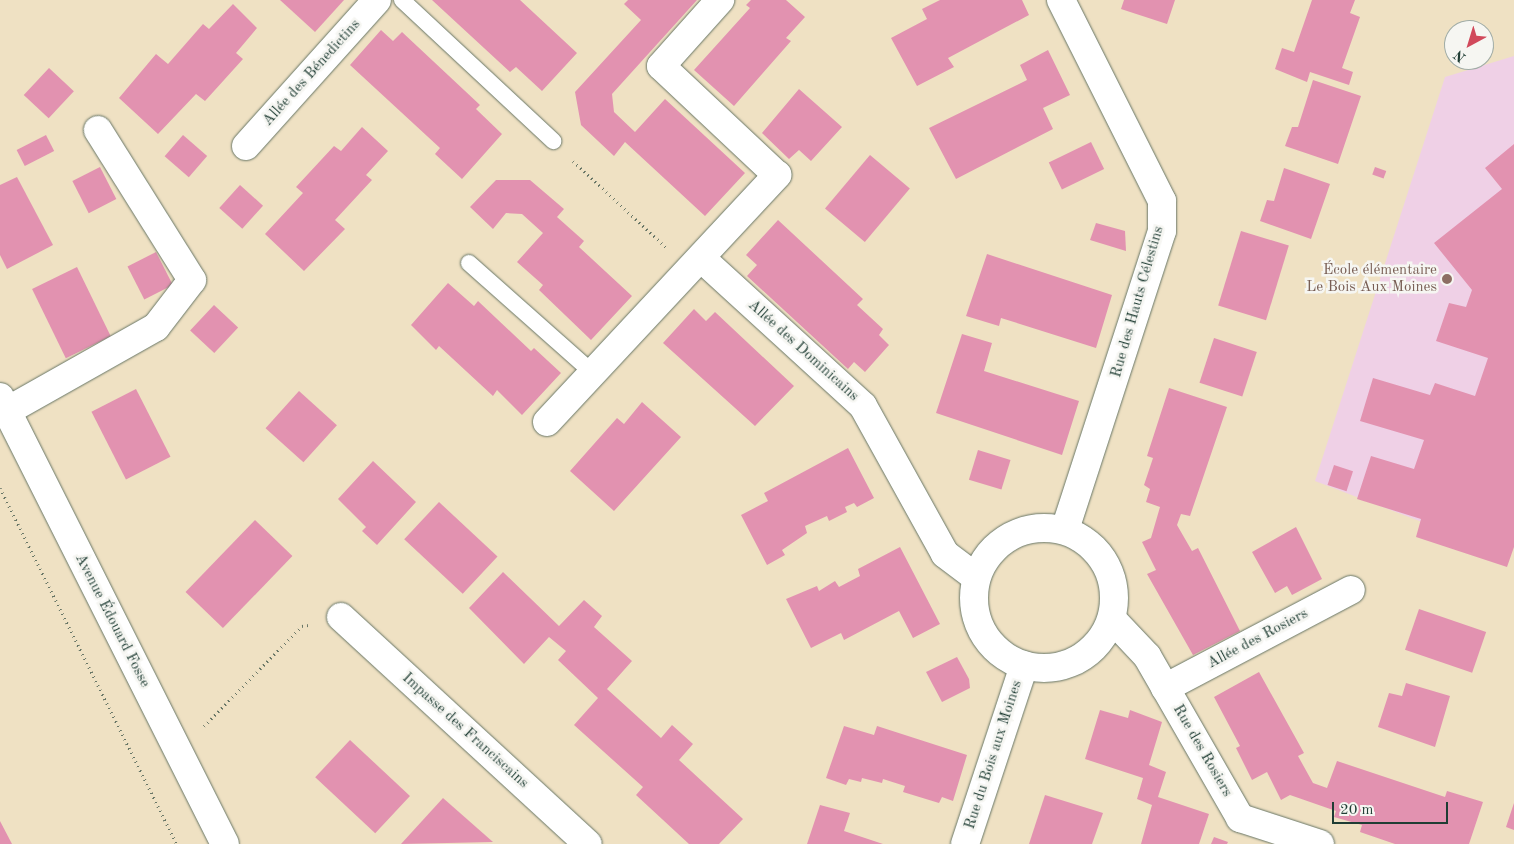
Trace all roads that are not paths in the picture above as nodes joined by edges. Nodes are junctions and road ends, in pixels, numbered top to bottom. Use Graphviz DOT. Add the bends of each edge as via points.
graph roads {
  1 [pos="377,0"];
  2 [pos="402,0"];
  3 [pos="720,0"];
  4 [pos="1061,0"];
  5 [pos="98,130"];
  6 [pos="553,141"];
  7 [pos="246,146"];
  8 [pos="469,263"];
  9 [pos="695,264"];
  10 [pos="593,373"];
  11 [pos="4,404"];
  12 [pos="547,422"];
  13 [pos="1066,530"];
  14 [pos="976,577"];
  15 [pos="1351,590"];
  16 [pos="341,617"];
  17 [pos="1112,619"];
  18 [pos="1024,666"];
  19 [pos="1165,688"];
  20 [pos="225,844"];
  21 [pos="588,844"];
  22 [pos="965,844"];
  23 [pos="1320,844"];
  1 -- 7 [label="street, Allée des Bénedictins"];
  2 -- 6 [label="lane"];
  3 -- 9 [label="street" via="661,66 777,175"];
  4 -- 13 [label="street, Rue des Hauts Célestins" via="1162,201 1162,231"];
  5 -- 11 [label="street" via="192,280 156,326"];
  8 -- 10 [label="lane"];
  9 -- 10 [label="street"];
  9 -- 14 [label="street, Allée des Dominicains" via="863,406 945,554"];
  10 -- 12 [label="street"];
  11 -- 20 [label="street, Avenue Édouard Fosse"];
  13 -- 14 [label="street" via="1043,527 1015,534 1002,541 986,557"];
  13 -- 17 [label="street" via="1085,540 1101,556 1111,575 1115,597"];
  14 -- 18 [label="street" via="973,599 977,621 988,640 1004,656"];
  15 -- 19 [label="street, Allée des Rosiers"];
  16 -- 21 [label="street, Impasse des Franciscains"];
  17 -- 18 [label="street" via="1102,638 1087,654 1053,667"];
  17 -- 19 [label="street, Rue des Rosiers" via="1147,656"];
  18 -- 22 [label="street, Rue du Bois aux Moines"];
  19 -- 23 [label="street, Rue des Rosiers" via="1240,818"];
}
